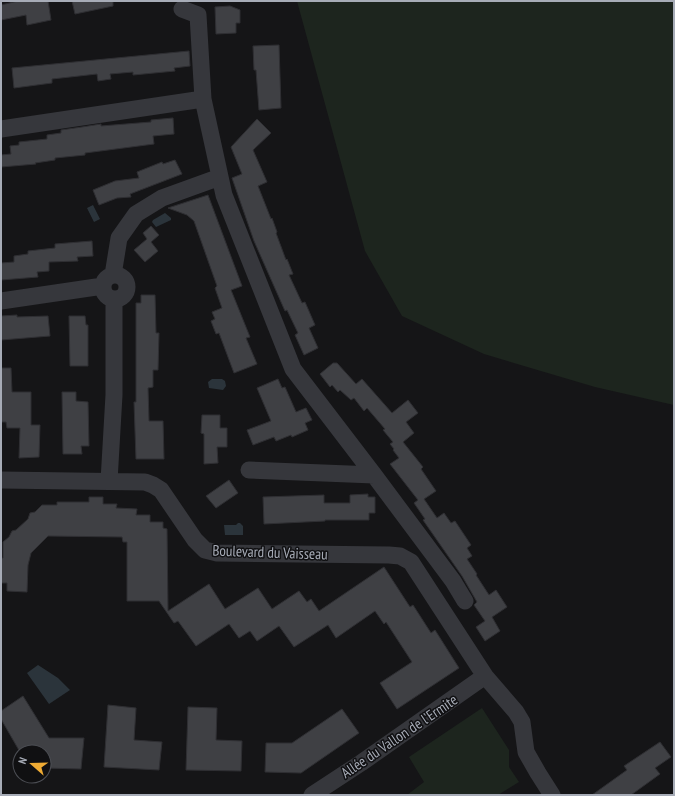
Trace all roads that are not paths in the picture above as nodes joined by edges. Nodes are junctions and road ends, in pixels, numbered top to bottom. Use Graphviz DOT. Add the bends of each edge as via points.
graph roads {
  1 [pos="182,9"];
  2 [pos="203,99"];
  3 [pos="1,129"];
  4 [pos="220,178"];
  5 [pos="108,280"];
  6 [pos="115,300"];
  7 [pos="1,302"];
  8 [pos="249,470"];
  9 [pos="374,475"];
  10 [pos="1,480"];
  11 [pos="109,481"];
  12 [pos="465,601"];
  13 [pos="485,676"];
  14 [pos="548,793"];
  15 [pos="312,795"];
  1 -- 2 [label="street" via="198,15"];
  2 -- 3 [label="street"];
  2 -- 4 [label="street"];
  4 -- 5 [label="street" via="162,198 136,214 119,238"];
  4 -- 9 [label="street" via="224,195 293,369"];
  5 -- 6 [label="street" via="106,295"];
  5 -- 6 [label="street" via="123,277 127,283 126,294"];
  5 -- 7 [label="street"];
  6 -- 11 [label="street" via="114,395"];
  8 -- 9 [label="street"];
  9 -- 12 [label="street"];
  10 -- 11 [label="street, Boulevard du Vaisseau"];
  11 -- 13 [label="street, Boulevard du Vaisseau" via="145,482 161,490 195,540 205,550 217,553 400,556 411,562"];
  13 -- 14 [label="street" via="522,722 526,752"];
  13 -- 15 [label="street, Allée du Vallon de l’Ermite"];
}
